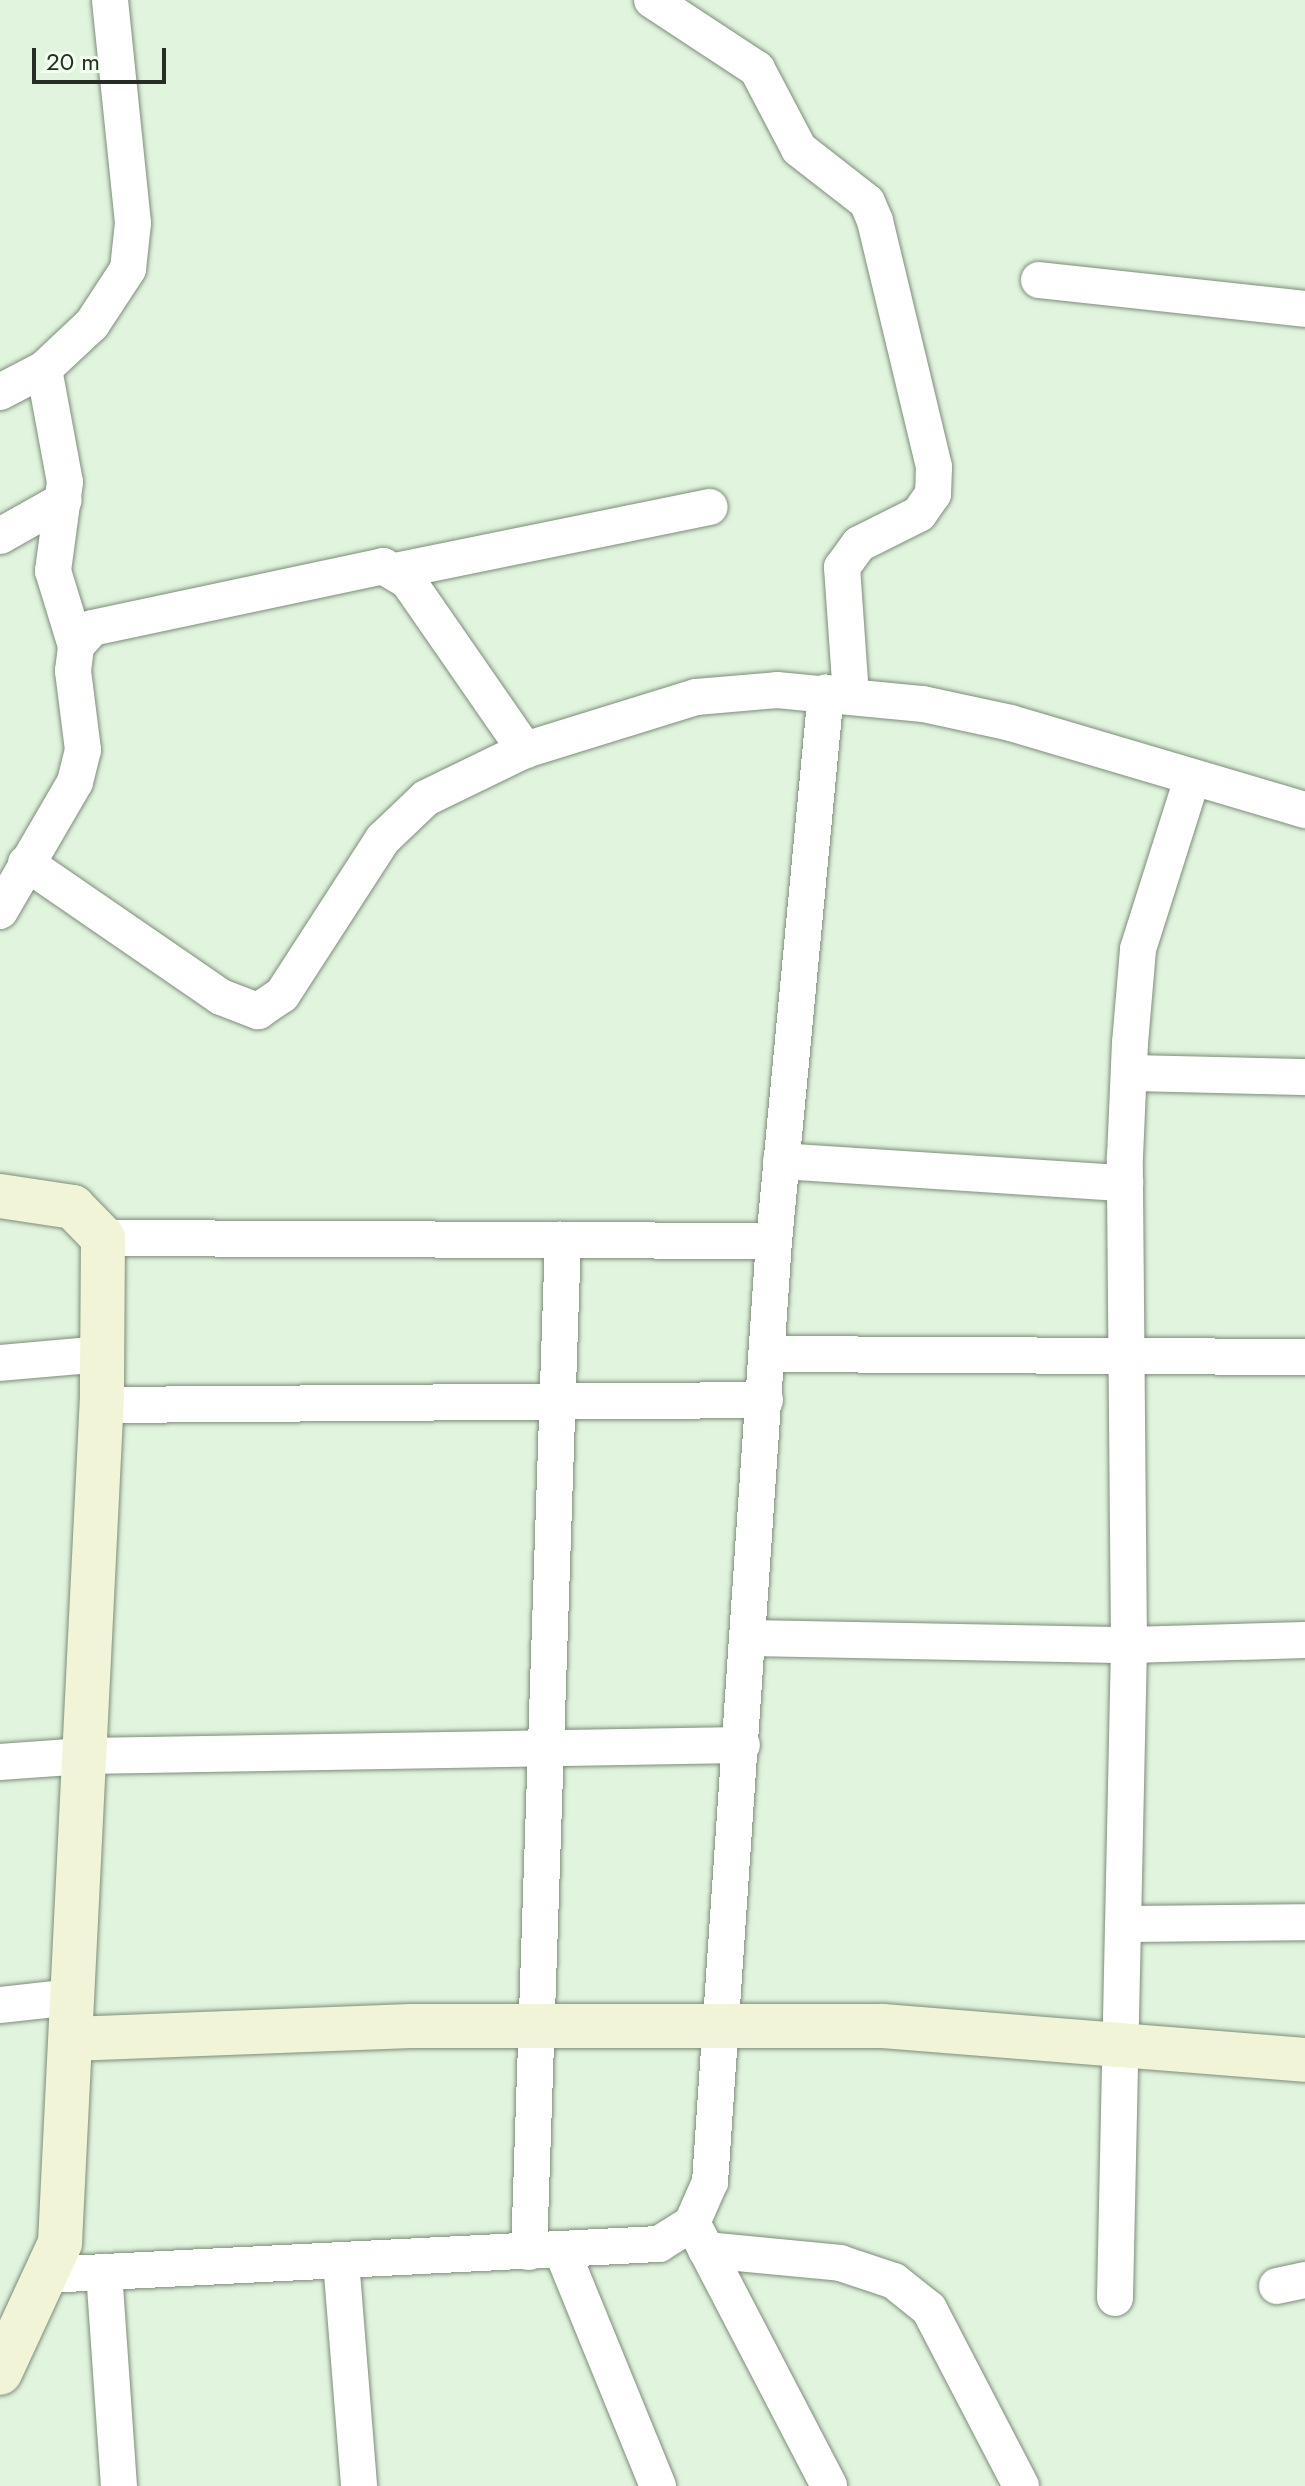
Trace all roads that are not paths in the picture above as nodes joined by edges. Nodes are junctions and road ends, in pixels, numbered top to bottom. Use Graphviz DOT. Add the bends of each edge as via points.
graph roads {
  1 [pos="110,0"];
  2 [pos="652,0"];
  3 [pos="1039,280"];
  4 [pos="1305,309"];
  5 [pos="44,369"];
  6 [pos="0,392"];
  7 [pos="64,500"];
  8 [pos="710,507"];
  9 [pos="0,536"];
  10 [pos="395,571"];
  11 [pos="76,646"];
  12 [pos="839,694"];
  13 [pos="525,750"];
  14 [pos="1192,779"];
  15 [pos="1305,810"];
  16 [pos="14,874"];
  17 [pos="0,911"];
  18 [pos="1129,1073"];
  19 [pos="1305,1077"];
  20 [pos="781,1161"];
  21 [pos="1125,1183"];
  22 [pos="0,1196"];
  23 [pos="103,1238"];
  24 [pos="563,1240"];
  25 [pos="774,1241"];
  26 [pos="102,1354"];
  27 [pos="767,1354"];
  28 [pos="1126,1357"];
  29 [pos="1305,1357"];
  30 [pos="0,1363"];
  31 [pos="765,1400"];
  32 [pos="557,1402"];
  33 [pos="101,1405"];
  34 [pos="750,1638"];
  35 [pos="1305,1640"];
  36 [pos="1129,1645"];
  37 [pos="742,1745"];
  38 [pos="544,1747"];
  39 [pos="84,1756"];
  40 [pos="0,1762"];
  41 [pos="1305,1922"];
  42 [pos="1125,1924"];
  43 [pos="0,2005"];
  44 [pos="72,2018"];
  45 [pos="720,2025"];
  46 [pos="537,2026"];
  47 [pos="1123,2045"];
  48 [pos="1305,2060"];
  49 [pos="699,2237"];
  50 [pos="546,2251"];
  51 [pos="341,2261"];
  52 [pos="104,2272"];
  53 [pos="46,2275"];
  54 [pos="1115,2298"];
  55 [pos="12,2320"];
  56 [pos="0,2373"];
  57 [pos="119,2486"];
  58 [pos="359,2486"];
  59 [pos="658,2486"];
  60 [pos="829,2486"];
  61 [pos="1021,2486"];
  1 -- 5 [label="street" via="133,223 128,269 92,324"];
  2 -- 12 [label="street" via="757,69 799,149 867,202 875,221 934,467 933,494 919,514 859,544 842,567"];
  3 -- 4 [label="street"];
  5 -- 6 [label="street"];
  5 -- 7 [label="street"];
  7 -- 9 [label="street"];
  7 -- 11 [label="street" via="53,571"];
  8 -- 10 [label="street"];
  10 -- 11 [label="street" via="368,566 122,619 92,628"];
  10 -- 13 [label="street" via="408,581"];
  11 -- 16 [label="street" via="73,671 83,750 75,782"];
  12 -- 13 [label="street" via="777,690 696,697"];
  12 -- 14 [label="street" via="1011,723"];
  12 -- 20 [label="street"];
  13 -- 16 [label="street" via="426,798 383,839 282,995 258,1011 221,997"];
  14 -- 15 [label="street"];
  14 -- 18 [label="street" via="1138,949"];
  16 -- 17 [label="street"];
  18 -- 19 [label="street"];
  18 -- 21 [label="street"];
  20 -- 21 [label="street"];
  20 -- 25 [label="street"];
  21 -- 28 [label="street"];
  22 -- 23 [label="street" via="73,1207"];
  23 -- 24 [label="street"];
  23 -- 26 [label="street"];
  24 -- 25 [label="street"];
  24 -- 32 [label="street"];
  25 -- 27 [label="street"];
  26 -- 30 [label="street"];
  26 -- 33 [label="street"];
  27 -- 28 [label="street"];
  27 -- 31 [label="street"];
  28 -- 29 [label="street"];
  28 -- 36 [label="street"];
  31 -- 32 [label="street"];
  31 -- 34 [label="street"];
  32 -- 33 [label="street"];
  32 -- 38 [label="street"];
  33 -- 39 [label="street"];
  34 -- 36 [label="street"];
  34 -- 37 [label="street"];
  35 -- 36 [label="street"];
  36 -- 42 [label="street"];
  37 -- 38 [label="street"];
  37 -- 45 [label="street"];
  38 -- 39 [label="street"];
  38 -- 46 [label="street"];
  39 -- 40 [label="street"];
  39 -- 44 [label="street"];
  41 -- 42 [label="street"];
  42 -- 47 [label="street"];
  43 -- 44 [label="street"];
  44 -- 46 [label="street"];
  44 -- 53 [label="street" via="60,2243"];
  45 -- 46 [label="street"];
  45 -- 47 [label="street" via="883,2026"];
  45 -- 49 [label="street" via="710,2182"];
  46 -- 50 [label="street"];
  47 -- 48 [label="street"];
  47 -- 54 [label="street"];
  49 -- 50 [label="street"];
  49 -- 60 [label="street"];
  49 -- 61 [label="street" via="840,2263 894,2281 929,2309"];
  50 -- 51 [label="street"];
  50 -- 59 [label="street"];
  51 -- 52 [label="street"];
  51 -- 58 [label="street"];
  52 -- 53 [label="street"];
  52 -- 57 [label="street"];
  53 -- 55 [label="street"];
  55 -- 56 [label="street"];
}
